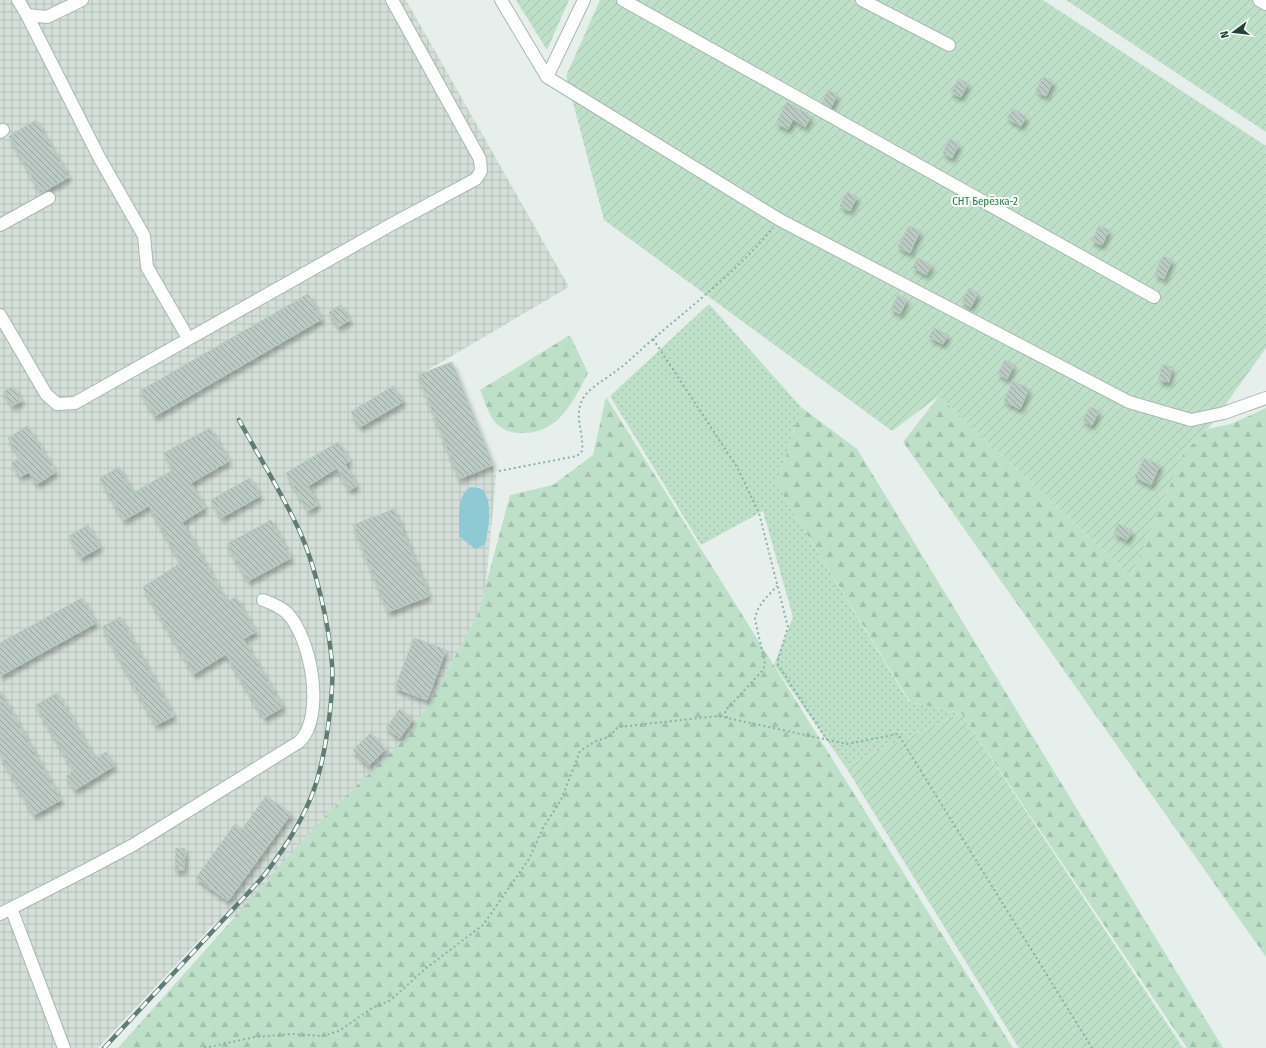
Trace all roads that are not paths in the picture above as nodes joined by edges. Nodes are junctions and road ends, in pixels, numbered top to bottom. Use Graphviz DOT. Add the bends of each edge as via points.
graph roads {
  1 [pos="18,0"];
  2 [pos="82,0"];
  3 [pos="392,0"];
  4 [pos="501,0"];
  5 [pos="584,0"];
  6 [pos="623,0"];
  7 [pos="862,0"];
  8 [pos="1259,0"];
  9 [pos="1266,4"];
  10 [pos="27,15"];
  11 [pos="949,45"];
  12 [pos="547,77"];
  13 [pos="49,198"];
  14 [pos="0,225"];
  15 [pos="1154,297"];
  16 [pos="0,315"];
  17 [pos="188,338"];
  18 [pos="1266,398"];
  19 [pos="263,600"];
  20 [pos="6,911"];
  21 [pos="64,1048"];
  1 -- 10 [label="street"];
  2 -- 10 [label="street" via="47,17"];
  3 -- 17 [label="street" via="480,159 479,175 476,179"];
  4 -- 12 [label="street"];
  5 -- 12 [label="street"];
  6 -- 15 [label="street"];
  7 -- 11 [label="street"];
  8 -- 9 [label="street"];
  10 -- 17 [label="street" via="99,157 144,236 147,268"];
  12 -- 18 [label="street" via="780,220 1129,402 1191,420 1224,413"];
  13 -- 14 [label="street"];
  16 -- 17 [label="street" via="46,394 57,404 65,405 85,398"];
  19 -- 20 [label="street" via="287,613 299,632 309,659 314,692 311,724 307,735 133,845"];
  20 -- 21 [label="street"];
}
